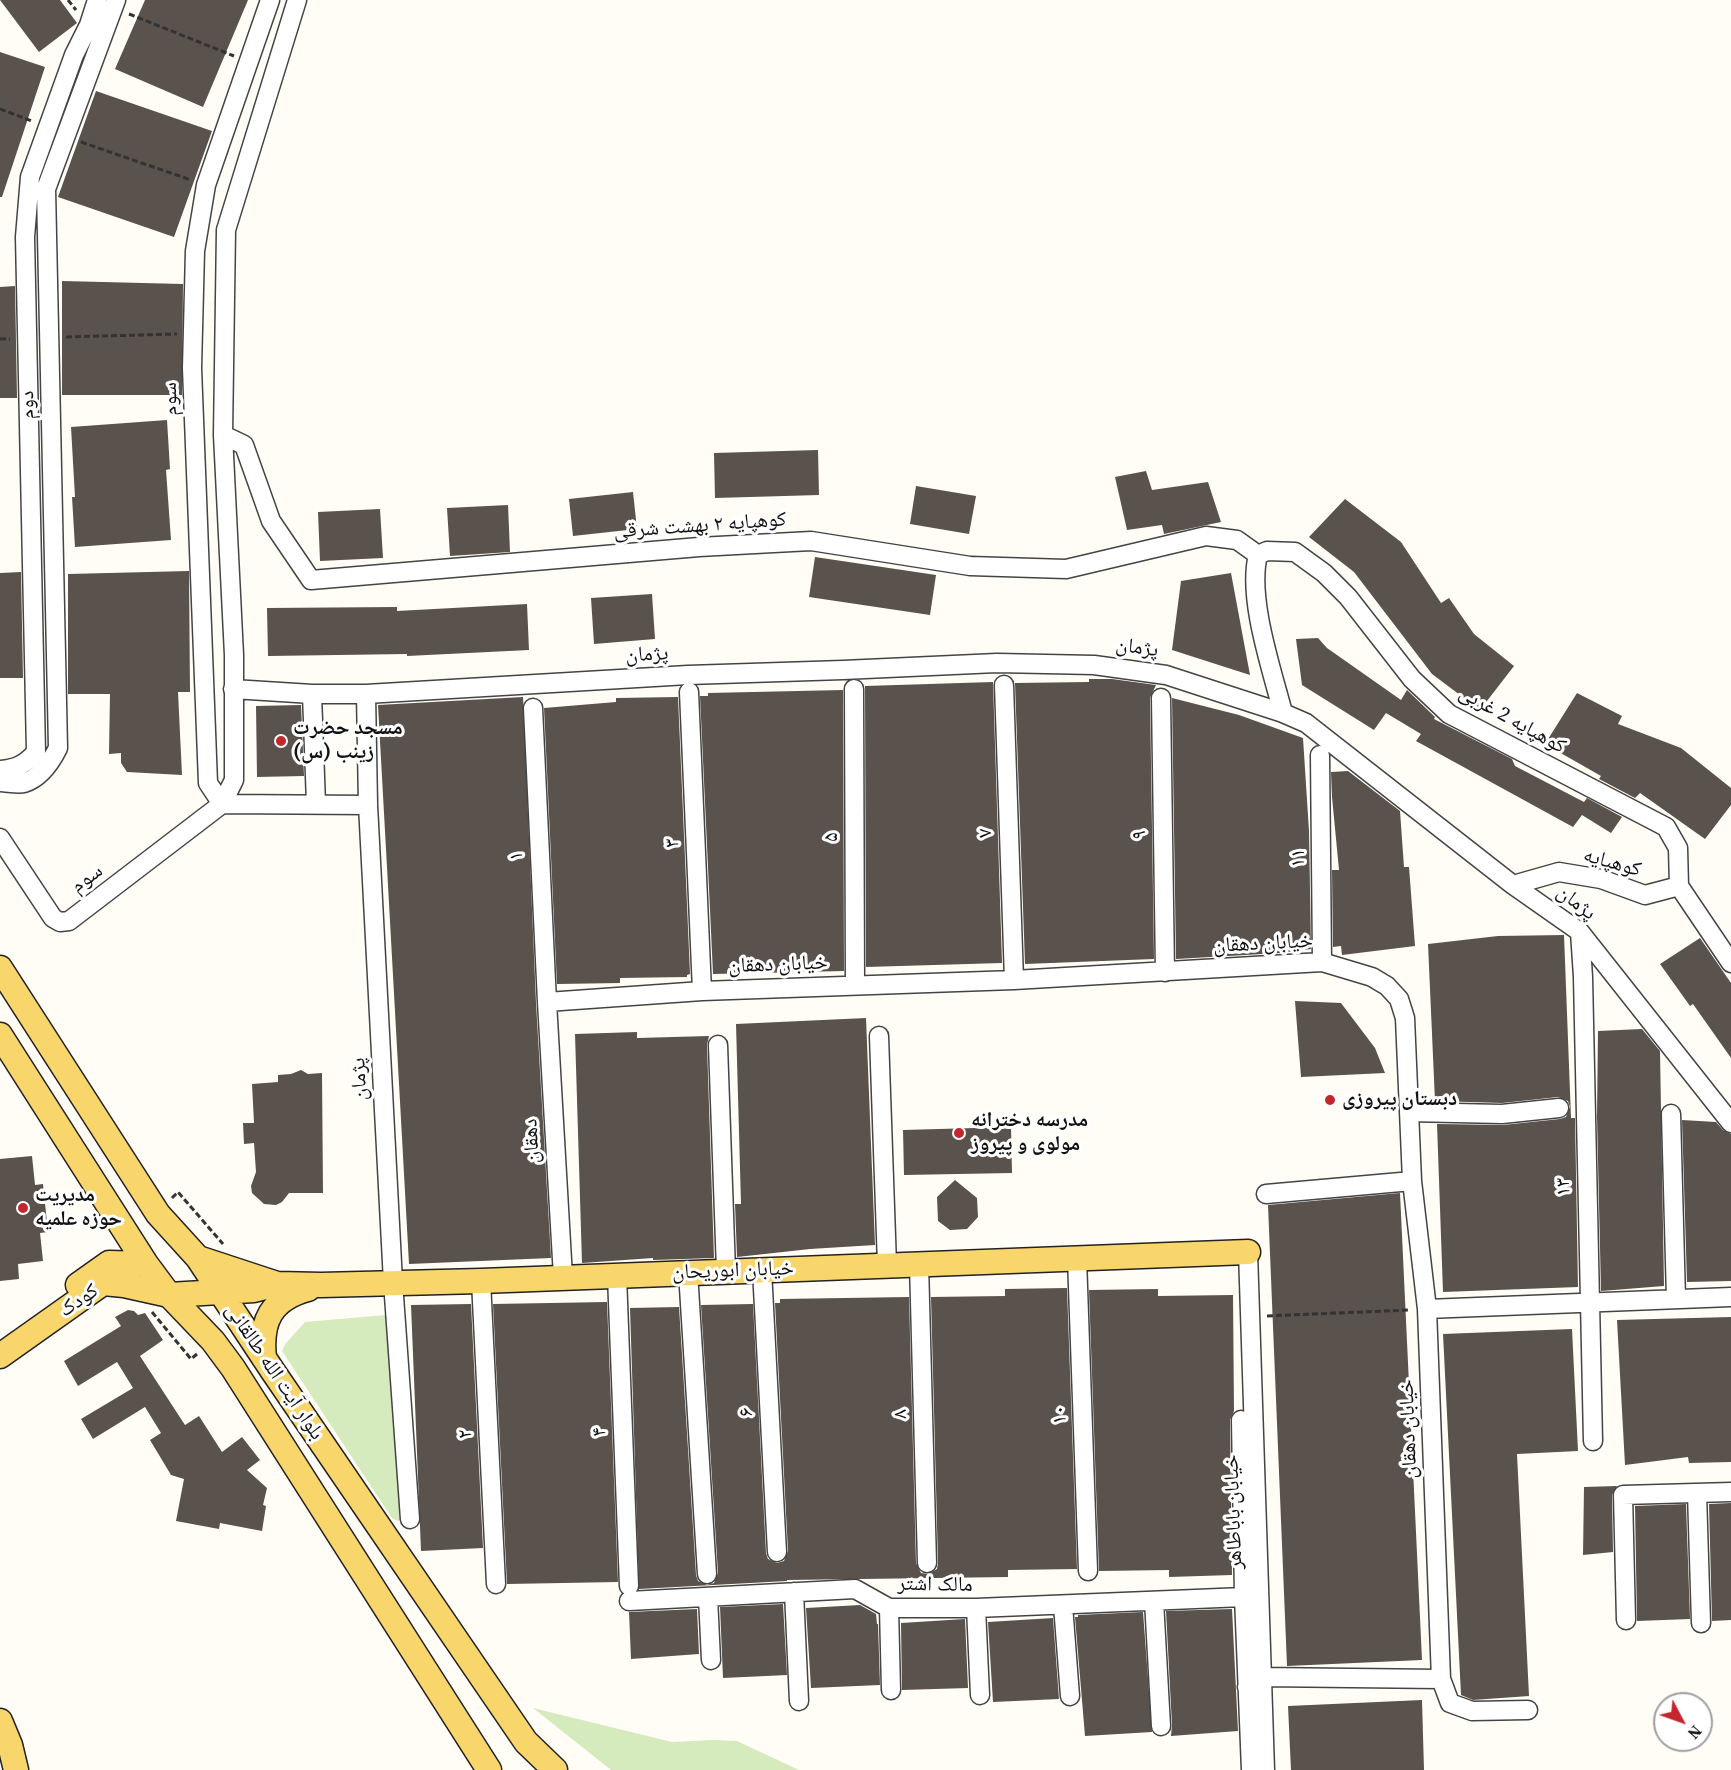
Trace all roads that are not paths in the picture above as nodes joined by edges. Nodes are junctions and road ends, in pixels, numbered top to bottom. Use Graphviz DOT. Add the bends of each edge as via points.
graph roads {
  1 [pos="270,0"];
  2 [pos="297,0"];
  3 [pos="109,3"];
  4 [pos="223,435"];
  5 [pos="1258,555"];
  6 [pos="1004,685"];
  7 [pos="233,689"];
  8 [pos="854,689"];
  9 [pos="689,692"];
  10 [pos="366,693"];
  11 [pos="312,694"];
  12 [pos="1161,698"];
  13 [pos="533,708"];
  14 [pos="1283,713"];
  15 [pos="36,752"];
  16 [pos="1320,755"];
  17 [pos="52,761"];
  18 [pos="0,770"];
  19 [pos="0,782"];
  20 [pos="222,804"];
  21 [pos="316,804"];
  22 [pos="368,805"];
  23 [pos="0,838"];
  24 [pos="1513,885"];
  25 [pos="1678,886"];
  26 [pos="1580,932"];
  27 [pos="1322,962"];
  28 [pos="1731,963"];
  29 [pos="0,968"];
  30 [pos="1165,972"];
  31 [pos="1014,980"];
  32 [pos="855,985"];
  33 [pos="702,991"];
  34 [pos="547,1002"];
  35 [pos="0,1035"];
  36 [pos="879,1036"];
  37 [pos="718,1046"];
  38 [pos="1559,1108"];
  39 [pos="1409,1112"];
  40 [pos="1671,1114"];
  41 [pos="1731,1123"];
  42 [pos="1412,1181"];
  43 [pos="1266,1194"];
  44 [pos="190,1250"];
  45 [pos="1243,1253"];
  46 [pos="1077,1258"];
  47 [pos="144,1260"];
  48 [pos="919,1264"];
  49 [pos="887,1265"];
  50 [pos="762,1270"];
  51 [pos="726,1271"];
  52 [pos="688,1272"];
  53 [pos="617,1276"];
  54 [pos="563,1277"];
  55 [pos="481,1281"];
  56 [pos="393,1282"];
  57 [pos="277,1284"];
  58 [pos="321,1285"];
  59 [pos="220,1293"];
  60 [pos="169,1294"];
  61 [pos="1731,1297"];
  62 [pos="1676,1299"];
  63 [pos="1589,1303"];
  64 [pos="1427,1310"];
  65 [pos="0,1339"];
  66 [pos="0,1356"];
  67 [pos="264,1358"];
  68 [pos="1593,1441"];
  69 [pos="1731,1492"];
  70 [pos="1697,1493"];
  71 [pos="410,1520"];
  72 [pos="777,1552"];
  73 [pos="927,1563"];
  74 [pos="1088,1571"];
  75 [pos="707,1574"];
  76 [pos="496,1584"];
  77 [pos="629,1593"];
  78 [pos="794,1593"];
  79 [pos="708,1597"];
  80 [pos="1244,1597"];
  81 [pos="1154,1601"];
  82 [pos="1063,1605"];
  83 [pos="889,1608"];
  84 [pos="976,1608"];
  85 [pos="1626,1620"];
  86 [pos="1701,1623"];
  87 [pos="711,1660"];
  88 [pos="1441,1679"];
  89 [pos="1255,1682"];
  90 [pos="891,1690"];
  91 [pos="980,1695"];
  92 [pos="1070,1696"];
  93 [pos="799,1701"];
  94 [pos="1528,1710"];
  95 [pos="0,1721"];
  96 [pos="1161,1726"];
  97 [pos="16,1770"];
  98 [pos="489,1770"];
  99 [pos="555,1770"];
  100 [pos="1251,1770"];
  101 [pos="1265,1770"];
  1 -- 20 [label="street, سوم" via="206,185 195,251 192,368 208,783"];
  2 -- 4 [label="street, سوم" via="226,230"];
  3 -- 15 [label="street, دوم" via="88,25 74,55 30,177 25,237"];
  3 -- 17 [label="street, دوم" via="46,189 59,736"];
  4 -- 5 [label="street, کوهپایه ۲ بهشت شرقی" via="244,445 272,521 311,580 811,541 994,567 1066,569 1206,536 1236,540"];
  4 -- 7 [label="street, سوم"];
  5 -- 14 [label="street" via="1254,570 1262,633"];
  5 -- 25 [label="street, کوهپایه 2 غربی" via="1267,551 1295,552 1324,573 1348,597 1412,679 1449,714 1666,827 1678,848"];
  6 -- 31 [label="street, ۷"];
  7 -- 11 [label="street, پژمان"];
  7 -- 20 [label="street, سوم" via="234,780"];
  8 -- 32 [label="street, ۵"];
  9 -- 33 [label="street, ۳"];
  10 -- 11 [label="street, پژمان"];
  10 -- 14 [label="street, پژمان" via="997,663 1094,665 1166,675"];
  10 -- 22 [label="street, پژمان"];
  11 -- 21 [label="street"];
  12 -- 30 [label="street, ۹"];
  13 -- 34 [label="street, ۱"];
  14 -- 24 [label="street, پژمان" via="1306,723"];
  15 -- 17 [label="street" via="42,761"];
  15 -- 18 [label="street" via="27,762"];
  16 -- 27 [label="street, ۱۱"];
  17 -- 19 [label="street" via="24,783"];
  20 -- 21 [label="street"];
  20 -- 23 [label="street, سوم" via="69,921 53,918"];
  21 -- 22 [label="street"];
  22 -- 56 [label="street, پژمان"];
  24 -- 25 [label="street, کوهپایه" via="1559,873 1601,879 1645,896"];
  24 -- 26 [label="street, پژمان"];
  25 -- 28 [label="street"];
  26 -- 41 [label="street, پژمان"];
  26 -- 63 [label="street, ۱۳"];
  27 -- 30 [label="street, خیابان دهقان"];
  27 -- 39 [label="street, خیابان دهقان" via="1372,977 1388,986 1399,999 1405,1018"];
  29 -- 44 [label="main road, بلوار آیت الله طالقانی" via="158,1214"];
  30 -- 31 [label="street, خیابان دهقان"];
  31 -- 32 [label="street, خیابان دهقان"];
  32 -- 33 [label="street, خیابان دهقان"];
  33 -- 34 [label="street, خیابان دهقان"];
  34 -- 54 [label="street, دهقان"];
  35 -- 47 [label="main road, بلوار آیت الله طالقانی"];
  36 -- 49 [label="street"];
  37 -- 51 [label="street"];
  38 -- 39 [label="street" via="1502,1114"];
  39 -- 42 [label="street, خیابان دهقان"];
  40 -- 62 [label="street"];
  42 -- 43 [label="street"];
  42 -- 64 [label="street, خیابان دهقان"];
  44 -- 47 [label="main road" via="168,1234 162,1235 147,1244"];
  44 -- 57 [label="main road"];
  44 -- 59 [label="main road, بلوار آیت الله طالقانی"];
  45 -- 46 [label="main road, خیابان ابوریحان"];
  45 -- 80 [label="street, خیابان باباطاهر"];
  45 -- 89 [label="street, خیابان باباطاهر" via="1250,1317"];
  46 -- 48 [label="main road, خیابان ابوریحان"];
  46 -- 74 [label="street, ۱۰"];
  47 -- 60 [label="main road, بلوار آیت الله طالقانی"];
  47 -- 65 [label="main road, کودک" via="109,1263"];
  48 -- 49 [label="main road, خیابان ابوریحان"];
  48 -- 73 [label="street, ۸"];
  49 -- 50 [label="main road, خیابان ابوریحان"];
  50 -- 51 [label="main road, خیابان ابوریحان"];
  50 -- 72 [label="street, ۶"];
  51 -- 52 [label="main road, خیابان ابوریحان"];
  52 -- 53 [label="main road, خیابان ابوریحان"];
  52 -- 75 [label="street"];
  53 -- 54 [label="main road, خیابان ابوریحان"];
  53 -- 77 [label="street, ۴"];
  54 -- 55 [label="main road, خیابان ابوریحان"];
  55 -- 56 [label="main road, خیابان ابوریحان"];
  55 -- 76 [label="street, ۲"];
  56 -- 58 [label="main road, خیابان ابوریحان"];
  56 -- 71 [label="street, پژمان"];
  57 -- 58 [label="main road, خیابان ابوریحان"];
  57 -- 59 [label="main road, خیابان ابوریحان"];
  58 -- 67 [label="main road" via="291,1293 272,1312 263,1333"];
  59 -- 60 [label="main road, کودک"];
  59 -- 67 [label="main road, بلوار آیت الله طالقانی"];
  60 -- 66 [label="main road, کودک" via="104,1283"];
  60 -- 98 [label="main road, بلوار آیت الله طالقانی" via="233,1368"];
  61 -- 62 [label="street"];
  62 -- 63 [label="street"];
  63 -- 64 [label="street"];
  63 -- 68 [label="street, ۱۳"];
  64 -- 88 [label="street, خیابان دهقان"];
  67 -- 99 [label="main road, بلوار آیت الله طالقانی" via="526,1742"];
  69 -- 70 [label="street"];
  70 -- 85 [label="street" via="1623,1495"];
  70 -- 86 [label="street"];
  77 -- 79 [label="street, مالک اشتر"];
  78 -- 79 [label="street, مالک اشتر"];
  78 -- 83 [label="street, مالک اشتر" via="855,1589"];
  78 -- 93 [label="street"];
  79 -- 87 [label="street"];
  80 -- 81 [label="street, مالک اشتر"];
  80 -- 89 [label="street, خیابان باباطاهر"];
  81 -- 82 [label="street, مالک اشتر"];
  81 -- 96 [label="street"];
  82 -- 84 [label="street, مالک اشتر"];
  82 -- 92 [label="street"];
  83 -- 84 [label="street, مالک اشتر"];
  83 -- 90 [label="street"];
  84 -- 91 [label="street"];
  88 -- 89 [label="street"];
  88 -- 94 [label="street" via="1450,1703 1473,1711"];
  89 -- 100 [label="street, خیابان باباطاهر"];
  89 -- 101 [label="street, خیابان باباطاهر"];
  95 -- 97 [label="main road"];
}
